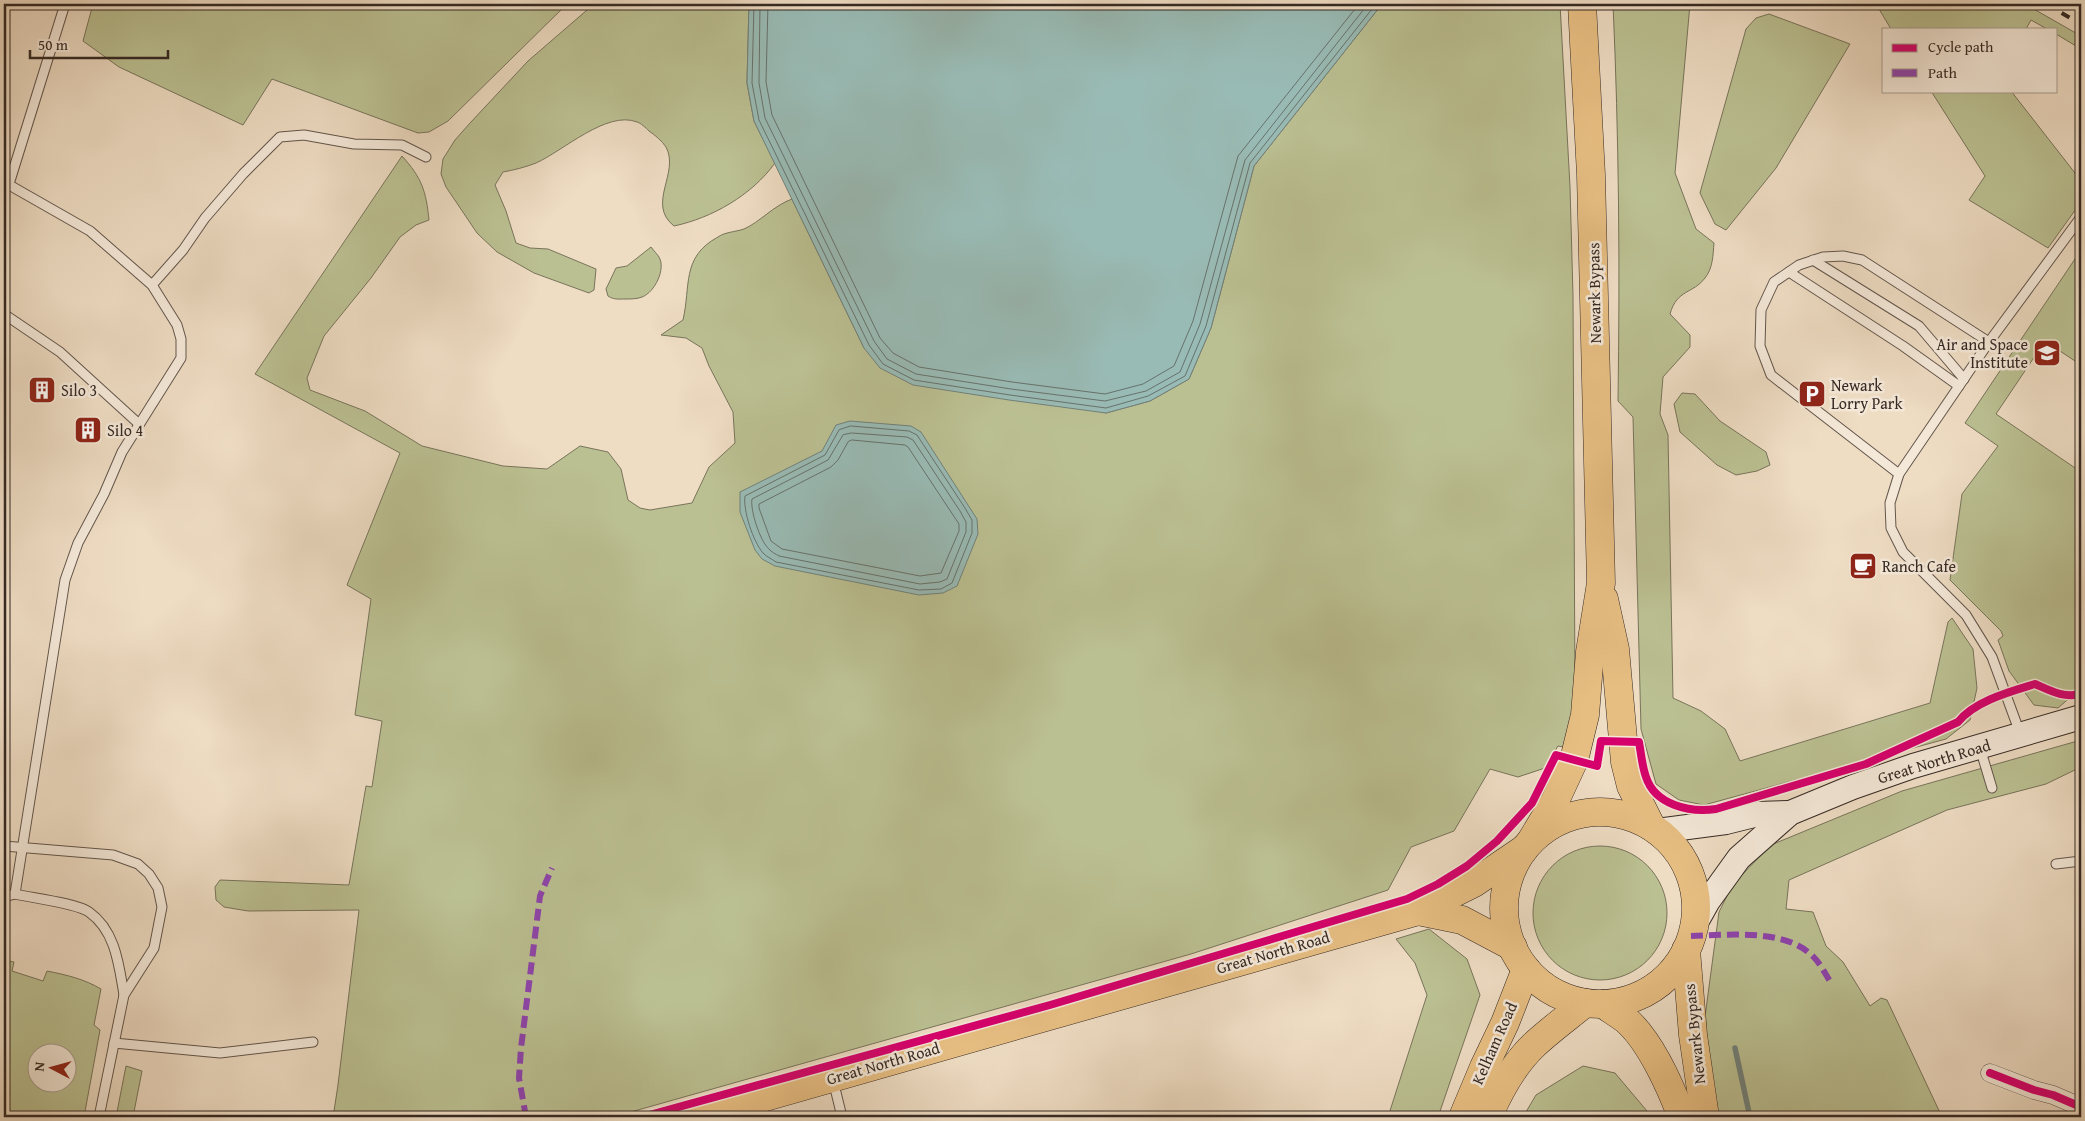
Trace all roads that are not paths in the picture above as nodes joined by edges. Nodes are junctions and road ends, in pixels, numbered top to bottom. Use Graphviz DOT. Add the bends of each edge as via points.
graph roads {
  1 [pos="65,4"];
  2 [pos="1582,4"];
  3 [pos="426,157"];
  4 [pos="6,183"];
  5 [pos="2081,217"];
  6 [pos="1813,260"];
  7 [pos="1789,272"];
  8 [pos="152,285"];
  9 [pos="4,314"];
  10 [pos="1989,342"];
  11 [pos="1961,383"];
  12 [pos="138,424"];
  13 [pos="1899,474"];
  14 [pos="1601,583"];
  15 [pos="2081,717"];
  16 [pos="2021,735"];
  17 [pos="1980,747"];
  18 [pos="1992,788"];
  19 [pos="1790,813"];
  20 [pos="1654,828"];
  21 [pos="1528,845"];
  22 [pos="4,846"];
  23 [pos="22,849"];
  24 [pos="2081,861"];
  25 [pos="2056,864"];
  26 [pos="15,894"];
  27 [pos="4,897"];
  28 [pos="1418,911"];
  29 [pos="1690,938"];
  30 [pos="1519,958"];
  31 [pos="124,995"];
  32 [pos="1594,1003"];
  33 [pos="313,1042"];
  34 [pos="114,1043"];
  35 [pos="1990,1073"];
  36 [pos="832,1078"];
  37 [pos="2081,1107"];
  38 [pos="99,1117"];
  39 [pos="695,1117"];
  40 [pos="842,1117"];
  41 [pos="1463,1117"];
  42 [pos="1488,1117"];
  43 [pos="1682,1117"];
  44 [pos="1704,1117"];
  1 -- 4 [label="lane"];
  2 -- 14 [label="main road, Newark Bypass" via="1591,175"];
  3 -- 8 [label="lane" via="402,145 354,144 304,135 280,137 243,174 205,218 184,250"];
  4 -- 8 [label="lane" via="90,231"];
  5 -- 10 [label="lane"];
  6 -- 7 [label="lane"];
  6 -- 10 [label="lane" via="1843,256 1862,260"];
  6 -- 11 [label="lane" via="1919,326"];
  7 -- 11 [label="lane"];
  7 -- 13 [label="lane" via="1774,282 1761,310 1760,346 1771,375"];
  8 -- 12 [label="lane" via="176,325 181,358"];
  9 -- 12 [label="lane" via="60,352"];
  10 -- 11 [label="lane"];
  11 -- 13 [label="lane"];
  12 -- 23 [label="lane" via="78,543 65,580"];
  13 -- 16 [label="lane" via="1890,503 1891,528 1903,552 1966,615 1987,648"];
  14 -- 20 [label="main road, Newark Bypass" via="1615,649 1626,768 1637,798"];
  14 -- 21 [label="main road, Newark Bypass" via="1590,652 1585,715 1574,760 1555,801"];
  15 -- 16 [label="main road, Great North Road"];
  16 -- 17 [label="main road, Great North Road"];
  17 -- 18 [label="lane"];
  17 -- 19 [label="main road, Great North Road" via="1862,784"];
  19 -- 20 [label="main road, Great North Road" via="1758,814 1726,822"];
  19 -- 29 [label="main road, Great North Road" via="1740,858 1708,900"];
  20 -- 21 [label="main road, Great North Road" via="1620,814 1584,813 1555,823"];
  20 -- 29 [label="main road, Newark Bypass" via="1676,850 1691,876 1696,906"];
  21 -- 28 [label="main road, Great North Road" via="1470,885"];
  21 -- 30 [label="main road, Newark Bypass" via="1510,876 1505,896 1506,927"];
  22 -- 23 [label="lane"];
  23 -- 26 [label="lane"];
  23 -- 31 [label="lane" via="113,855 138,864 149,874 158,888 162,907 159,928 154,948"];
  24 -- 25 [label="lane"];
  26 -- 27 [label="lane"];
  26 -- 31 [label="lane" via="89,911 106,928 118,956"];
  28 -- 30 [label="main road, Great North Road" via="1462,920"];
  28 -- 36 [label="main road, Great North Road"];
  29 -- 32 [label="main road" via="1672,972 1652,988 1629,999"];
  29 -- 44 [label="main road, Newark Bypass" via="1693,1036"];
  30 -- 32 [label="main road, Great North Road" via="1538,981 1553,991 1568,998"];
  30 -- 41 [label="main road, Kelham Road" via="1505,1024"];
  31 -- 34 [label="lane"];
  32 -- 42 [label="main road, Kelham Road" via="1533,1046 1506,1080"];
  32 -- 43 [label="main road, Newark Bypass" via="1626,1020 1640,1036 1664,1076"];
  33 -- 34 [label="lane" via="220,1053"];
  34 -- 38 [label="lane"];
  35 -- 37 [label="street"];
  36 -- 39 [label="main road, Great North Road"];
  36 -- 40 [label="lane"];
}
